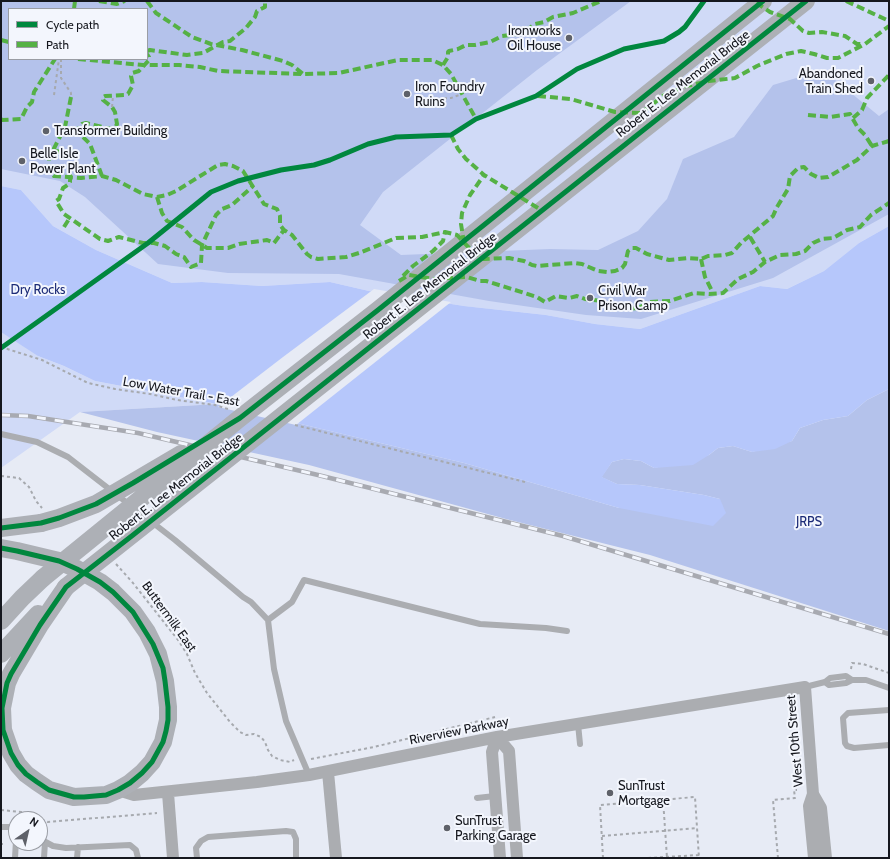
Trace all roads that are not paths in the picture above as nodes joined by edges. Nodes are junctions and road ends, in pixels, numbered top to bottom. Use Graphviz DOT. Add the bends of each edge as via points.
graph roads {
  1 [pos="763,1"];
  2 [pos="806,1"];
  3 [pos="234,413"];
  4 [pos="1,434"];
  5 [pos="1,528"];
  6 [pos="1,548"];
  7 [pos="66,587"];
  8 [pos="268,620"];
  9 [pos="1,621"];
  10 [pos="567,632"];
  11 [pos="1,654"];
  12 [pos="805,686"];
  13 [pos="889,688"];
  14 [pos="889,710"];
  15 [pos="578,724"];
  16 [pos="497,737"];
  17 [pos="580,744"];
  18 [pos="889,745"];
  19 [pos="328,772"];
  20 [pos="309,775"];
  21 [pos="118,790"];
  22 [pos="168,793"];
  23 [pos="813,794"];
  24 [pos="495,796"];
  25 [pos="478,798"];
  26 [pos="48,843"];
  27 [pos="78,847"];
  28 [pos="77,858"];
  29 [pos="138,858"];
  30 [pos="173,858"];
  31 [pos="197,858"];
  32 [pos="296,858"];
  33 [pos="336,858"];
  34 [pos="500,858"];
  35 [pos="518,858"];
  36 [pos="814,858"];
  37 [pos="826,858"];
  1 -- 3 [label="main road, Robert E. Lee Memorial Bridge, bridge" via="378,310"];
  2 -- 7 [label="main road, Robert E. Lee Memorial Bridge, bridge"];
  3 -- 5 [label="main road, bridge" via="96,504 60,518 44,518"];
  3 -- 9 [label="main road, Robert E. Lee Memorial Bridge, bridge" via="44,578"];
  4 -- 8 [label="lane" via="37,442 68,457 175,540 251,602"];
  6 -- 21 [label="main road" via="58,561 100,582 133,612 153,644 163,668 165,681 168,707 166,731 152,762 142,774"];
  7 -- 11 [label="main road"];
  7 -- 21 [label="main road" via="40,625 7,683 2,708 3,730 18,765 49,790 84,797 106,795"];
  8 -- 10 [label="lane" via="292,602 304,580 480,624 546,628"];
  8 -- 20 [label="lane" via="274,669 286,721"];
  12 -- 13 [label="lane" via="846,676 852,680 866,680"];
  12 -- 15 [label="street, Riverview Parkway"];
  12 -- 23 [label="street, West 10th Street"];
  14 -- 18 [label="lane" via="848,713 843,718 847,746 854,748"];
  15 -- 16 [label="street, Riverview Parkway"];
  15 -- 17 [label="lane"];
  16 -- 19 [label="street, Riverview Parkway"];
  16 -- 24 [label="street" via="492,752"];
  16 -- 35 [label="street" via="509,751"];
  19 -- 20 [label="street, Riverview Parkway"];
  19 -- 33 [label="street"];
  20 -- 22 [label="street, Riverview Parkway"];
  21 -- 22 [label="street, Riverview Parkway" via="134,795"];
  22 -- 30 [label="street"];
  23 -- 36 [label="street, West 10th Street" via="809,806"];
  23 -- 37 [label="street, West 10th Street" via="821,808"];
  24 -- 25 [label="lane"];
  24 -- 34 [label="street"];
  26 -- 27 [label="lane" via="66,848"];
  27 -- 28 [label="lane"];
  27 -- 29 [label="lane" via="130,845 136,850"];
  31 -- 32 [label="lane" via="196,848 208,837 286,831 293,832 296,839"];
}
